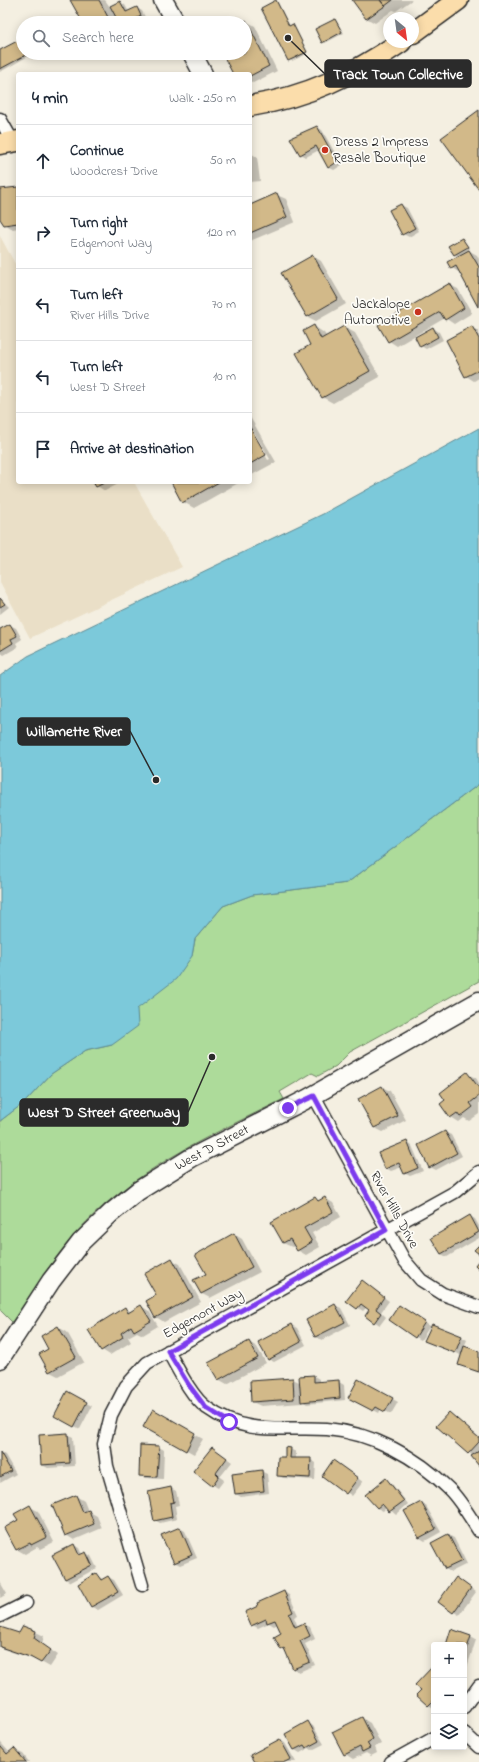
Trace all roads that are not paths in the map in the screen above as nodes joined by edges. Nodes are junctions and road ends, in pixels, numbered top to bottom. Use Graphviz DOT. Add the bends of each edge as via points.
graph roads {
  1 [pos="163,0"];
  2 [pos="458,0"];
  3 [pos="172,16"];
  4 [pos="419,29"];
  5 [pos="392,48"];
  6 [pos="196,60"];
  7 [pos="202,72"];
  8 [pos="252,106"];
  9 [pos="0,118"];
  10 [pos="10,142"];
  11 [pos="479,1001"];
  12 [pos="314,1096"];
  13 [pos="479,1172"];
  14 [pos="386,1230"];
  15 [pos="479,1308"];
  16 [pos="168,1351"];
  17 [pos="0,1359"];
  18 [pos="479,1531"];
  19 [pos="142,1584"];
  20 [pos="26,1603"];
  21 [pos="0,1616"];
  22 [pos="479,1686"];
  23 [pos="467,1703"];
  24 [pos="467,1736"];
  25 [pos="431,1740"];
  26 [pos="479,1747"];
  27 [pos="391,1762"];
  1 -- 3 [label="street"];
  2 -- 4 [label="main road"];
  5 -- 8 [label="main road" via="372,62 322,88 276,102"];
  6 -- 7 [label="street"];
  9 -- 10 [label="street"];
  11 -- 12 [label="street, West D Street"];
  12 -- 14 [label="street, River Hills Drive"];
  12 -- 17 [label="street, West D Street" via="191,1158 138,1191 111,1213 81,1242 51,1281"];
  13 -- 14 [label="street, Edgemont Way" via="455,1192"];
  14 -- 15 [label="street, River Hills Drive" via="404,1260 421,1280 443,1294"];
  14 -- 16 [label="street, Edgemont Way"];
  16 -- 18 [label="street" via="206,1408 229,1422 252,1428 327,1429 362,1436 391,1446 422,1465 450,1490"];
  16 -- 19 [label="street, Edgemont Way" via="147,1363 126,1386 111,1415 104,1444 107,1466"];
  20 -- 21 [label="street"];
  22 -- 23 [label="street"];
  24 -- 26 [label="street"];
  25 -- 27 [label="street"];
}
